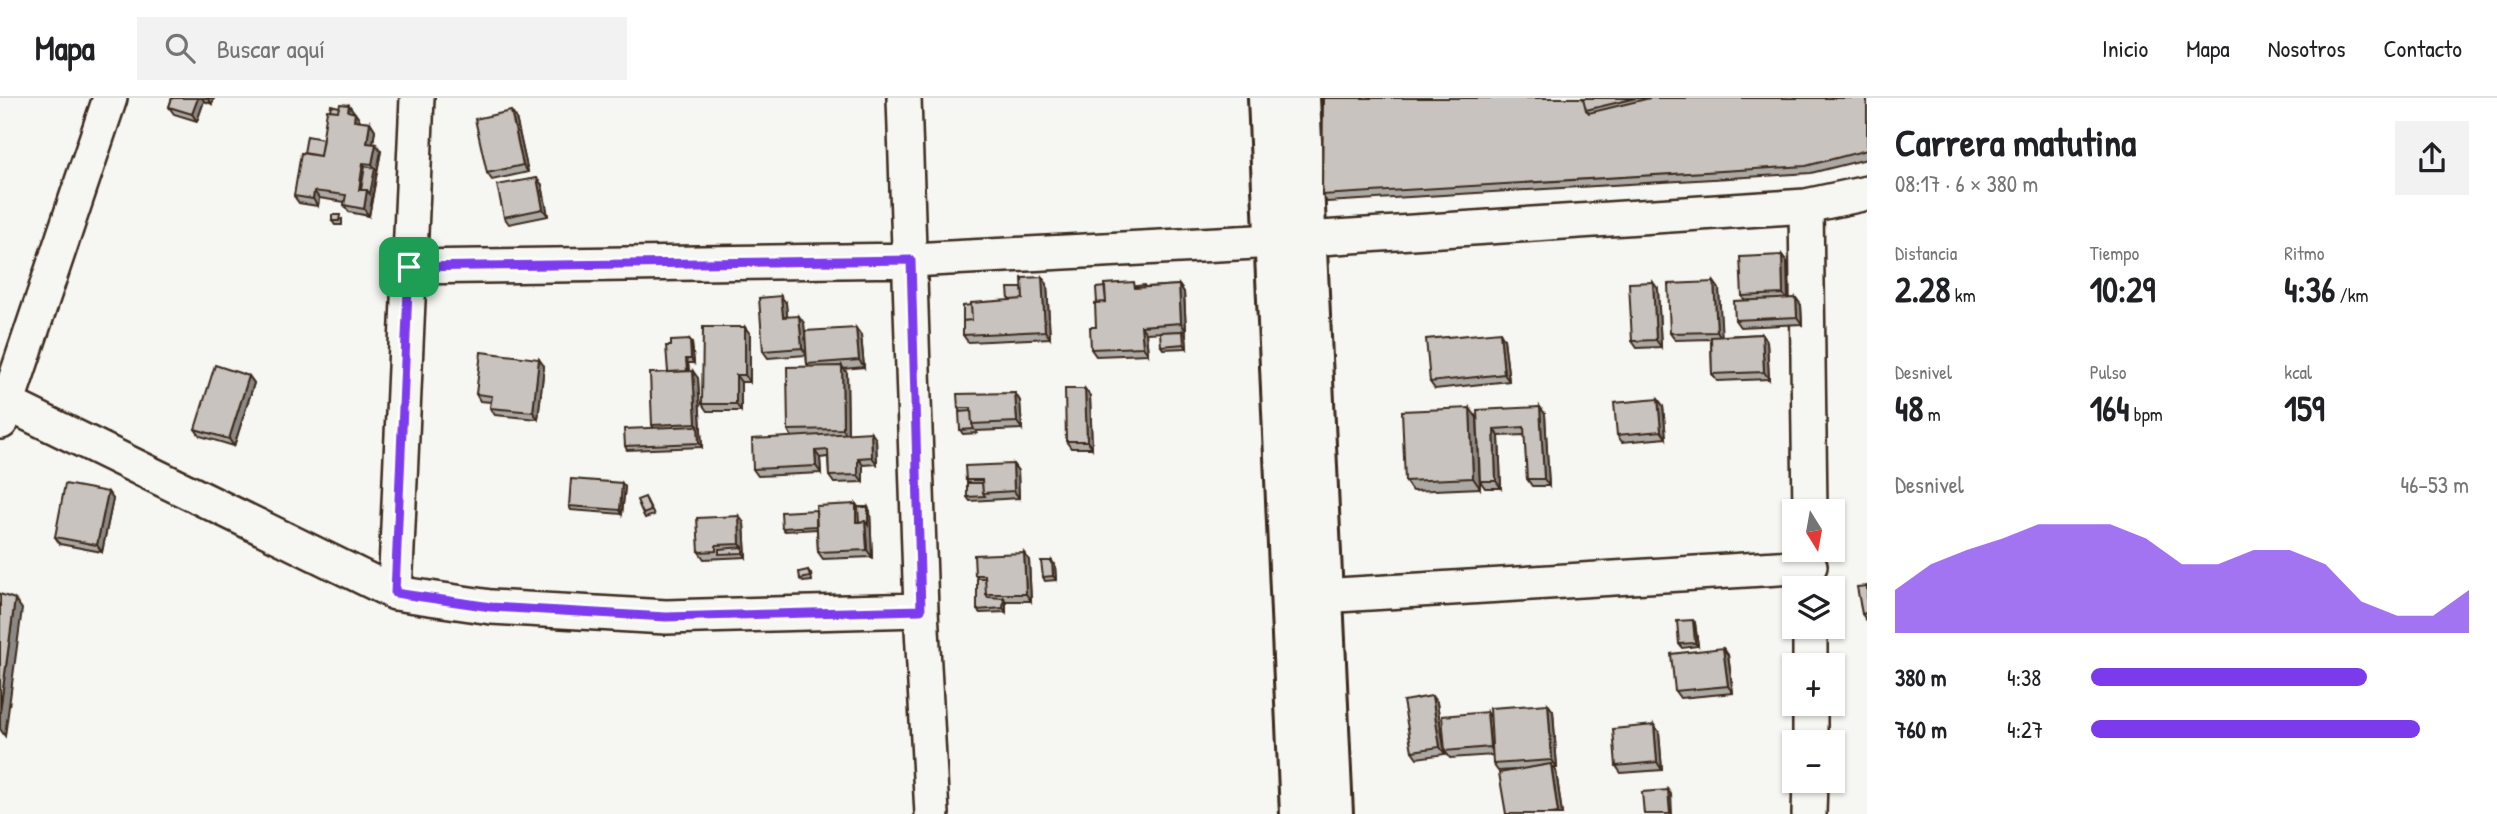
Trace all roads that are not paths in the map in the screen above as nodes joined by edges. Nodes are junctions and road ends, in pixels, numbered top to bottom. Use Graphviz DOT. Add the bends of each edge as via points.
graph roads {
  1 [pos="110,98"];
  2 [pos="417,98"];
  3 [pos="904,98"];
  4 [pos="1268,98"];
  5 [pos="1300,98"];
  6 [pos="1867,193"];
  7 [pos="1807,206"];
  8 [pos="1290,240"];
  9 [pos="911,260"];
  10 [pos="409,267"];
  11 [pos="2,409"];
  12 [pos="1810,499"];
  13 [pos="1810,568"];
  14 [pos="395,593"];
  15 [pos="1321,596"];
  16 [pos="921,610"];
  17 [pos="1810,793"];
  18 [pos="932,814"];
  19 [pos="1300,814"];
  20 [pos="1333,814"];
  21 [pos="1809,814"];
  1 -- 11 [label="street"];
  2 -- 10 [label="street"];
  3 -- 9 [label="street"];
  4 -- 8 [label="main road"];
  5 -- 8 [label="main road"];
  6 -- 7 [label="street"];
  7 -- 8 [label="street"];
  7 -- 12 [label="street"];
  8 -- 9 [label="street"];
  8 -- 15 [label="main road"];
  8 -- 19 [label="main road"];
  9 -- 10 [label="street"];
  9 -- 16 [label="street"];
  10 -- 14 [label="street"];
  11 -- 14 [label="street"];
  13 -- 15 [label="street"];
  14 -- 16 [label="street" via="491,607 666,617"];
  15 -- 20 [label="main road"];
  16 -- 18 [label="street"];
  17 -- 21 [label="street"];
}
